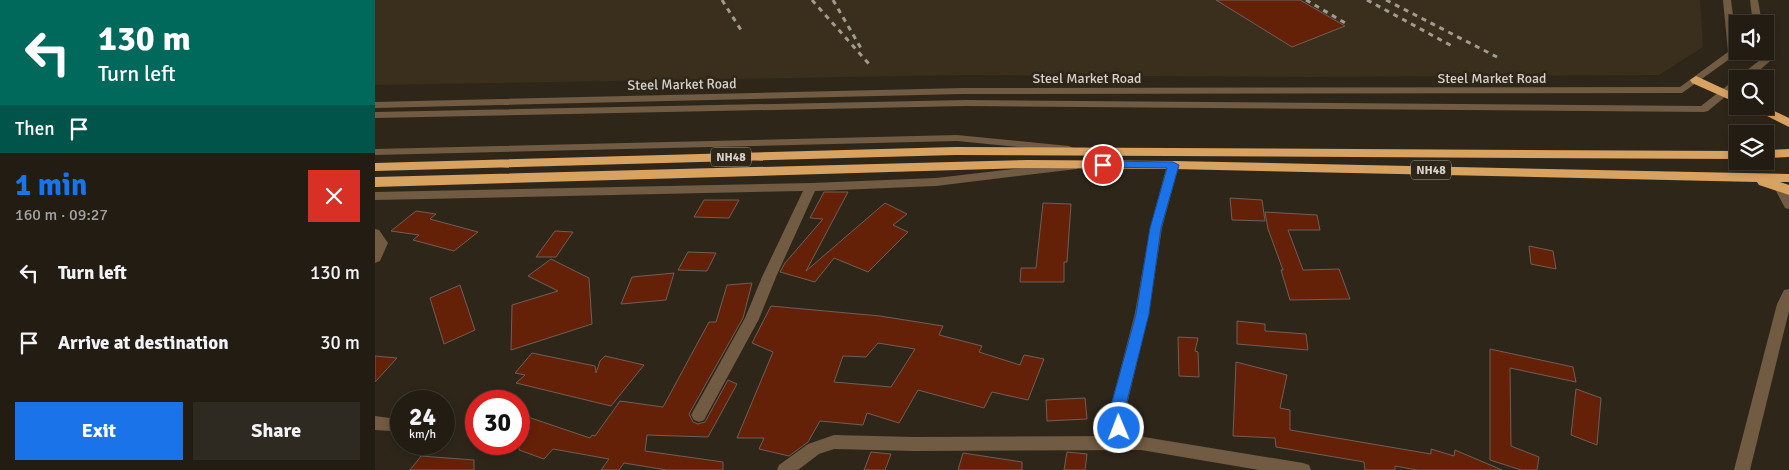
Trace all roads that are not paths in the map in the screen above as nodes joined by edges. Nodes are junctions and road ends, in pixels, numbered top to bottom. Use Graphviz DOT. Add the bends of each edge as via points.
graph roads {
  1 [pos="1727,0"];
  2 [pos="1754,0"];
  3 [pos="1756,15"];
  4 [pos="1765,60"];
  5 [pos="1753,70"];
  6 [pos="1696,80"];
  7 [pos="1729,89"];
  8 [pos="1724,93"];
  9 [pos="1729,95"];
  10 [pos="375,105"];
  11 [pos="375,115"];
  12 [pos="1772,115"];
  13 [pos="1789,123"];
  14 [pos="375,152"];
  15 [pos="1789,153"];
  16 [pos="1774,154"];
  17 [pos="1729,155"];
  18 [pos="1086,158"];
  19 [pos="1173,165"];
  20 [pos="375,167"];
  21 [pos="375,182"];
  22 [pos="1786,185"];
  23 [pos="811,187"];
  24 [pos="375,196"];
  25 [pos="1789,206"];
  26 [pos="375,233"];
  27 [pos="375,258"];
  28 [pos="1789,294"];
  29 [pos="699,415"];
  30 [pos="375,423"];
  31 [pos="390,424"];
  32 [pos="1141,443"];
  33 [pos="785,470"];
  34 [pos="1303,470"];
  35 [pos="1742,470"];
  1 -- 6 [label="street, Steel Market Road" via="1733,54"];
  2 -- 3 [label="street"];
  4 -- 5 [label="street"];
  6 -- 8 [label="highway"];
  6 -- 10 [label="street, Steel Market Road" via="1682,90 963,92"];
  7 -- 8 [label="street, Steel Market Road"];
  8 -- 9 [label="highway"];
  8 -- 11 [label="street, Steel Market Road" via="1704,109 966,103"];
  12 -- 13 [label="highway"];
  14 -- 18 [label="street" via="957,138"];
  15 -- 16 [label="highway"];
  17 -- 18 [label="highway, NH48"];
  18 -- 19 [label="highway, NH48"];
  18 -- 20 [label="highway, NH48" via="955,151"];
  18 -- 21 [label="highway, NH48" via="1027,164"];
  18 -- 23 [label="street" via="936,182"];
  19 -- 22 [label="highway, NH48" via="1742,176"];
  19 -- 32 [label="street" via="1156,228 1142,314 1117,413 1119,428"];
  22 -- 25 [label="street"];
  23 -- 24 [label="street"];
  23 -- 29 [label="street" via="752,320"];
  26 -- 27 [label="street" via="382,244"];
  28 -- 35 [label="street"];
  30 -- 31 [label="street"];
  32 -- 33 [label="street" via="834,442 814,449"];
  32 -- 34 [label="street"];
}
